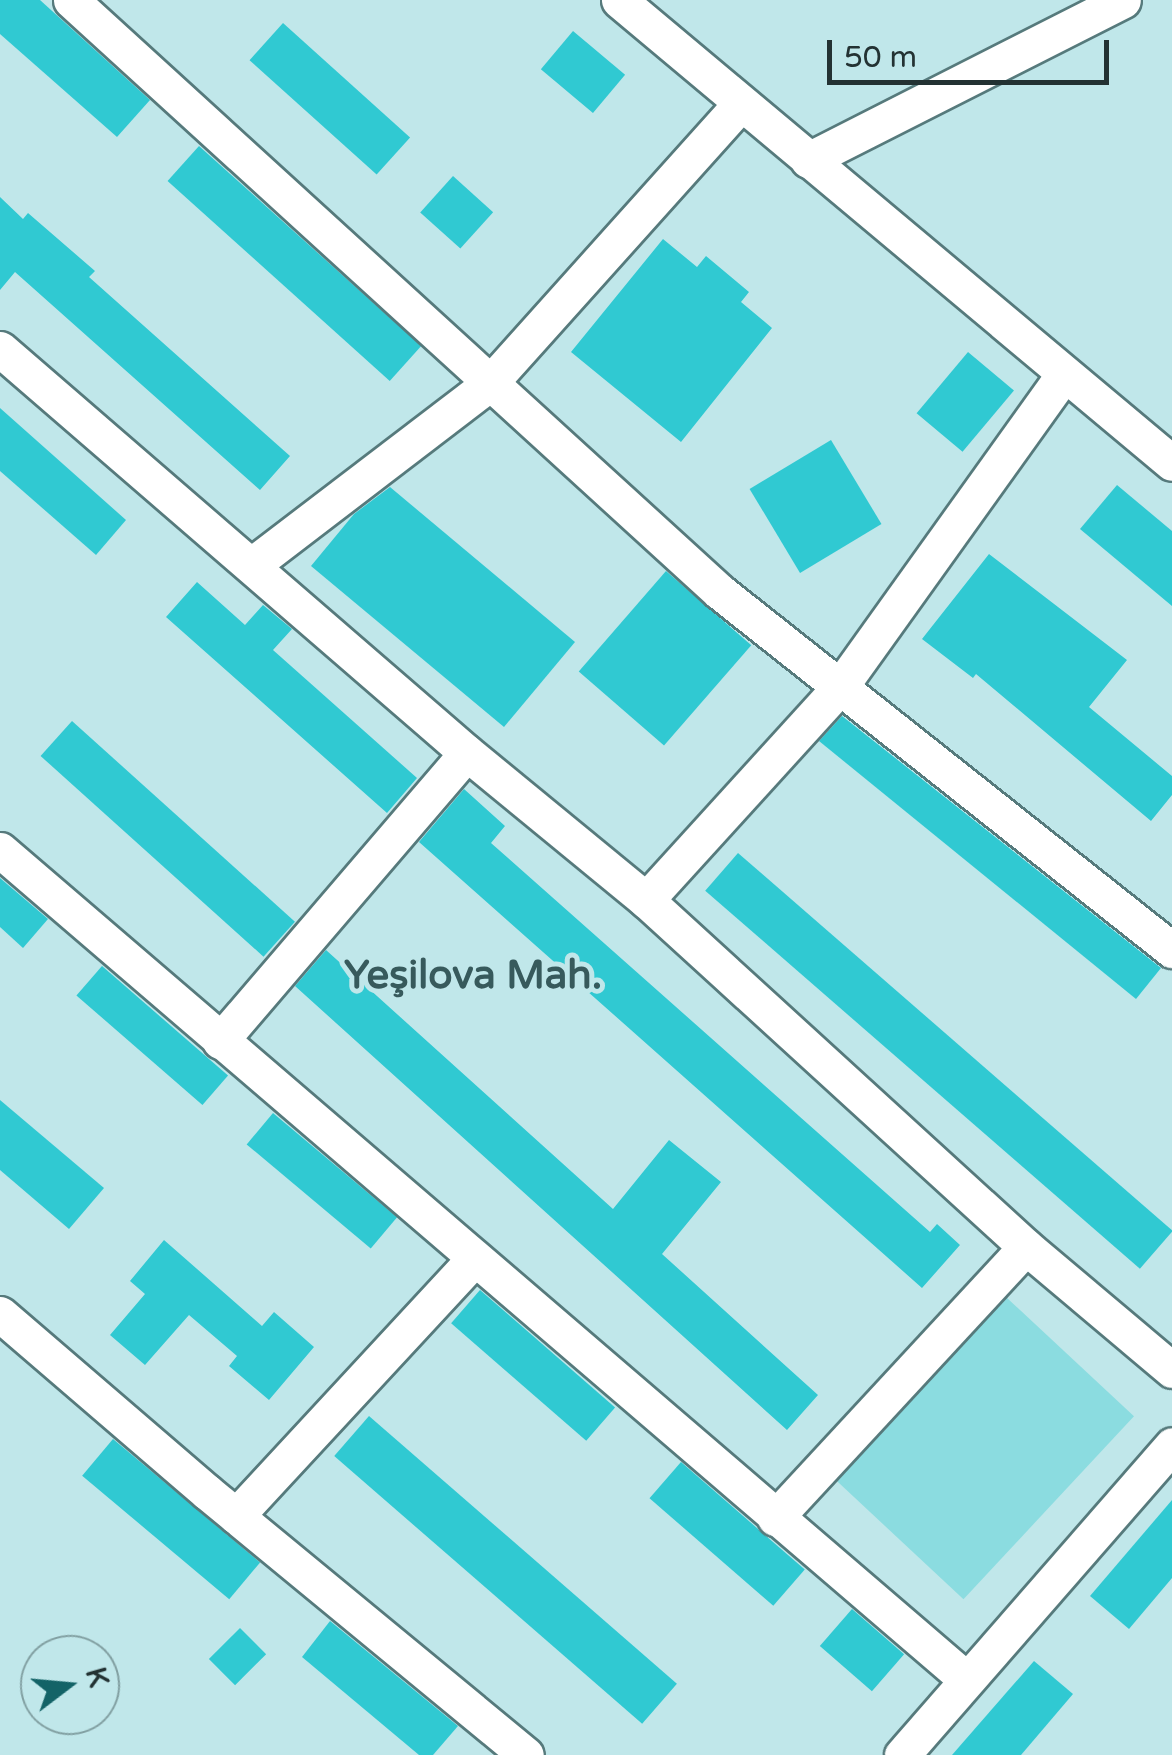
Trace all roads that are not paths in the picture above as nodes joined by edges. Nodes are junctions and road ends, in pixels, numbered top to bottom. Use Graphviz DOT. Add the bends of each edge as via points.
graph roads {
  1 [pos="71,0"];
  2 [pos="619,0"];
  3 [pos="1123,0"];
  4 [pos="740,104"];
  5 [pos="808,160"];
  6 [pos="0,348"];
  7 [pos="1064,374"];
  8 [pos="490,383"];
  9 [pos="1172,463"];
  10 [pos="252,565"];
  11 [pos="840,687"];
  12 [pos="468,753"];
  13 [pos="0,850"];
  14 [pos="646,900"];
  15 [pos="1172,950"];
  16 [pos="220,1041"];
  17 [pos="1026,1247"];
  18 [pos="472,1260"];
  19 [pos="0,1314"];
  20 [pos="1172,1370"];
  21 [pos="1172,1445"];
  22 [pos="236,1516"];
  23 [pos="775,1518"];
  24 [pos="967,1680"];
  25 [pos="526,1755"];
  26 [pos="902,1755"];
  1 -- 8 [label="street"];
  2 -- 4 [label="street"];
  3 -- 5 [label="street"];
  4 -- 5 [label="street"];
  4 -- 8 [label="street"];
  5 -- 7 [label="street"];
  6 -- 10 [label="street"];
  7 -- 9 [label="street"];
  7 -- 11 [label="street"];
  8 -- 10 [label="street"];
  8 -- 11 [label="street" via="720,592"];
  10 -- 12 [label="street"];
  11 -- 14 [label="street"];
  11 -- 15 [label="street"];
  12 -- 14 [label="street"];
  12 -- 16 [label="street"];
  13 -- 16 [label="street"];
  14 -- 17 [label="street"];
  16 -- 18 [label="street"];
  17 -- 20 [label="street"];
  17 -- 23 [label="street"];
  18 -- 22 [label="street"];
  18 -- 23 [label="street"];
  19 -- 22 [label="street"];
  21 -- 24 [label="street"];
  22 -- 25 [label="street"];
  23 -- 24 [label="street"];
  24 -- 26 [label="street"];
}
